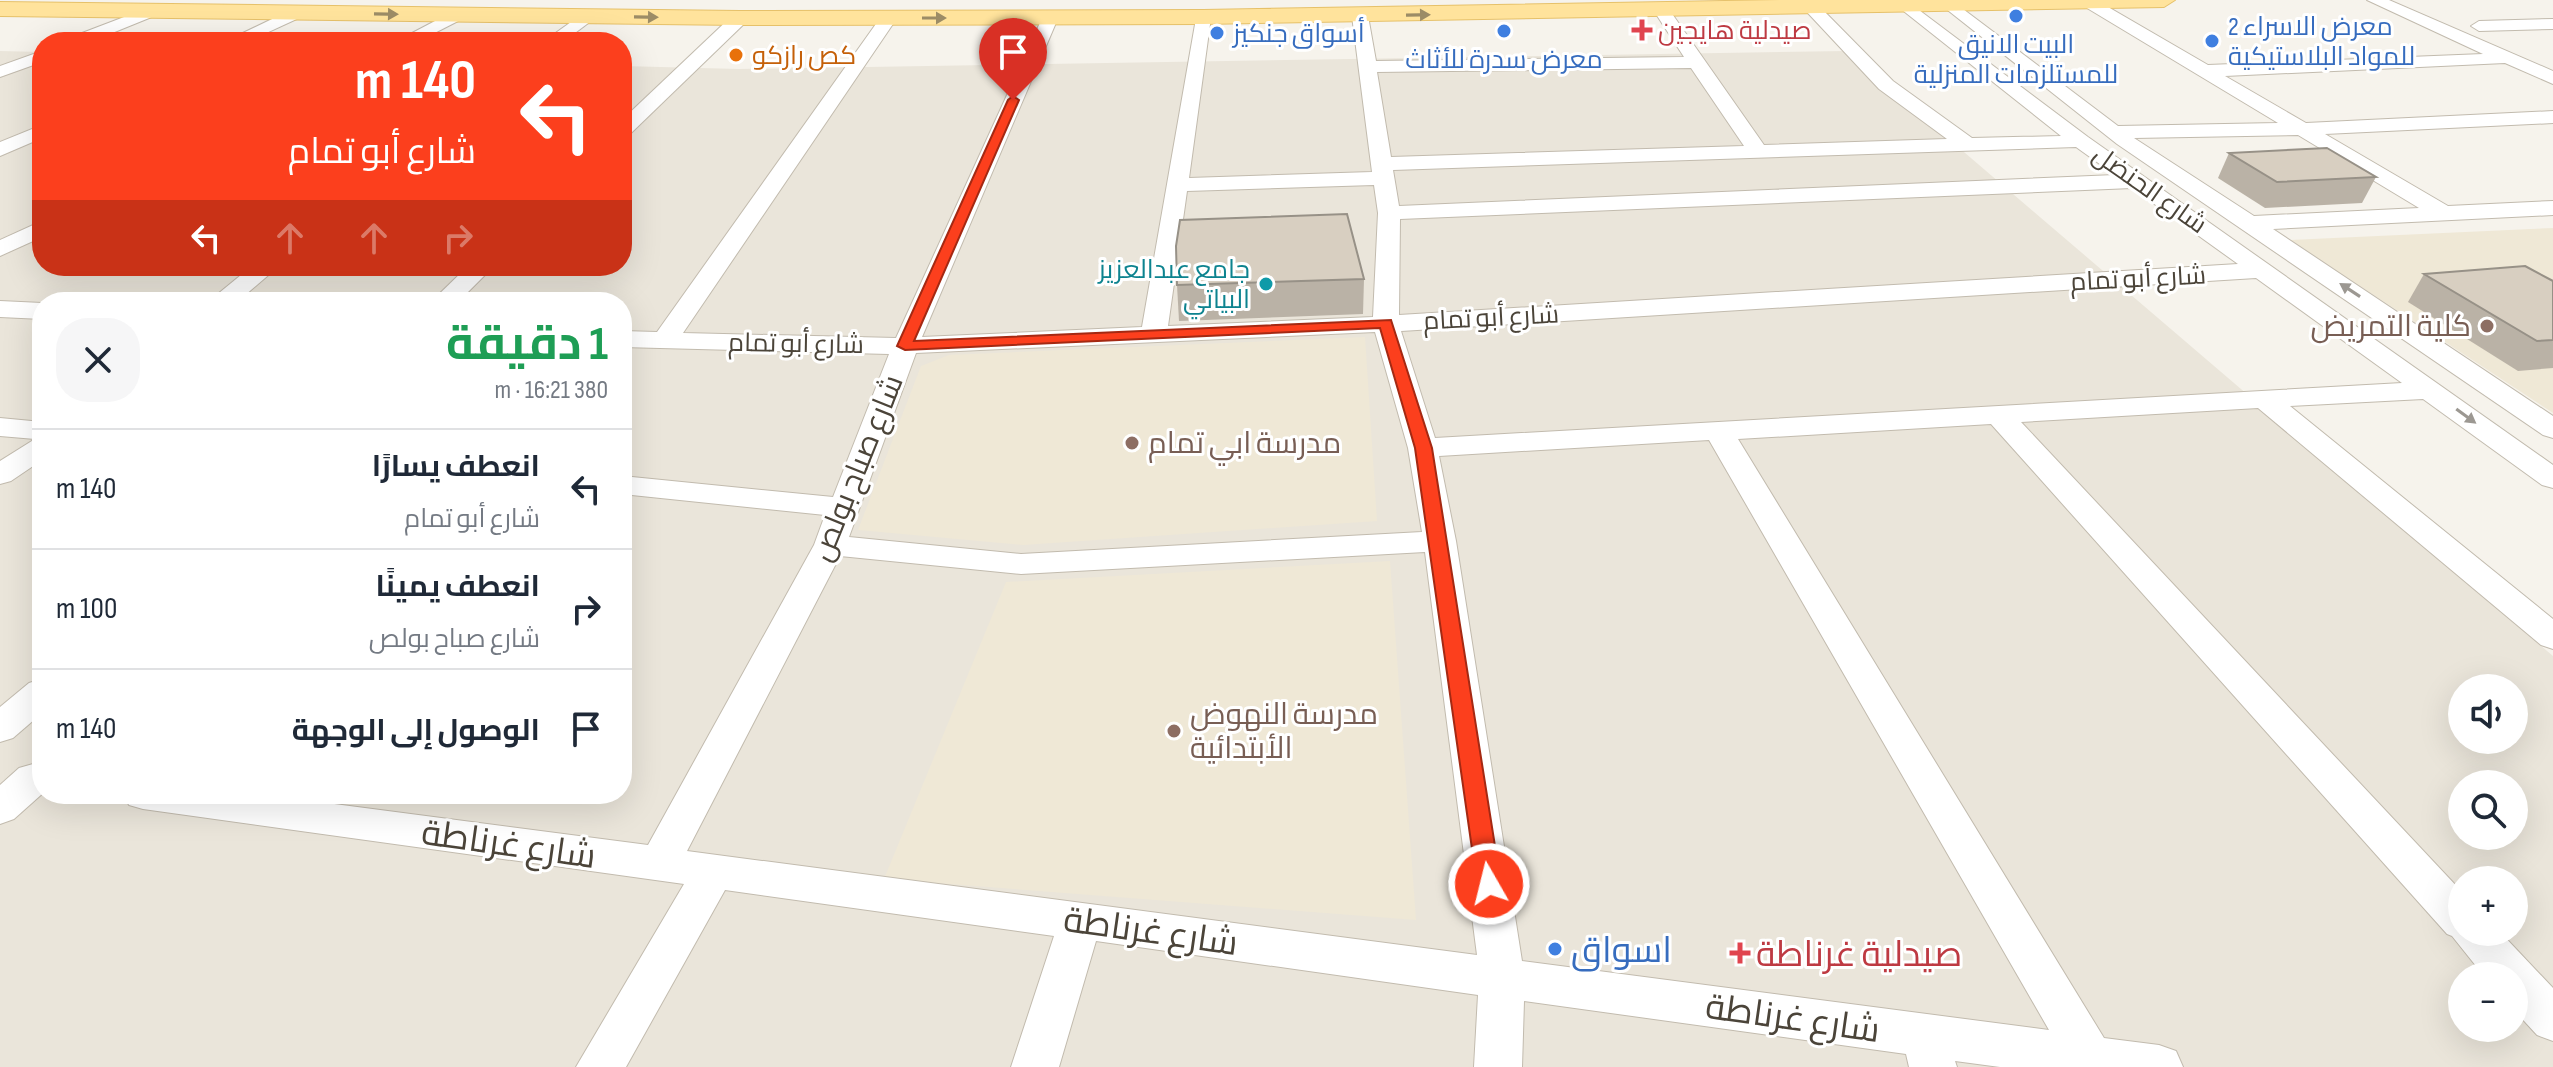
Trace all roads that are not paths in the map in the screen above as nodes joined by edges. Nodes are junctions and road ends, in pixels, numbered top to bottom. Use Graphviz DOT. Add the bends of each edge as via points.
graph roads {
  1 [pos="846,0"];
  2 [pos="2164,0"];
  3 [pos="2375,0"];
  4 [pos="2088,2"];
  5 [pos="1951,5"];
  6 [pos="1907,6"];
  7 [pos="2413,7"];
  8 [pos="1812,8"];
  9 [pos="0,9"];
  10 [pos="1135,9"];
  11 [pos="153,11"];
  12 [pos="1662,11"];
  13 [pos="295,13"];
  14 [pos="456,15"];
  15 [pos="1360,16"];
  16 [pos="585,17"];
  17 [pos="1203,17"];
  18 [pos="740,18"];
  19 [pos="805,18"];
  20 [pos="889,18"];
  21 [pos="1050,18"];
  22 [pos="1929,21"];
  23 [pos="1972,22"];
  24 [pos="2553,24"];
  25 [pos="2479,26"];
  26 [pos="100,32"];
  27 [pos="254,32"];
  28 [pos="423,32"];
  29 [pos="565,32"];
  30 [pos="2512,50"];
  31 [pos="32,60"];
  32 [pos="1698,62"];
  33 [pos="1367,67"];
  34 [pos="2205,71"];
  35 [pos="0,72"];
  36 [pos="2553,78"];
  37 [pos="2553,117"];
  38 [pos="632,121"];
  39 [pos="2303,129"];
  40 [pos="2113,132"];
  41 [pos="32,136"];
  42 [pos="2081,141"];
  43 [pos="1966,144"];
  44 [pos="0,150"];
  45 [pos="1758,152"];
  46 [pos="1382,171"];
  47 [pos="2138,181"];
  48 [pos="1177,185"];
  49 [pos="2553,208"];
  50 [pos="1389,213"];
  51 [pos="2445,214"];
  52 [pos="2250,223"];
  53 [pos="32,233"];
  54 [pos="0,249"];
  55 [pos="2263,270"];
  56 [pos="254,276"];
  57 [pos="471,276"];
  58 [pos="234,292"];
  59 [pos="455,292"];
  60 [pos="0,309"];
  61 [pos="32,311"];
  62 [pos="2388,315"];
  63 [pos="2328,316"];
  64 [pos="1386,324"];
  65 [pos="1154,334"];
  66 [pos="632,339"];
  67 [pos="665,340"];
  68 [pos="905,346"];
  69 [pos="2430,390"];
  70 [pos="2265,400"];
  71 [pos="1999,415"];
  72 [pos="0,427"];
  73 [pos="2553,429"];
  74 [pos="32,430"];
  75 [pos="1719,432"];
  76 [pos="1423,448"];
  77 [pos="32,453"];
  78 [pos="0,475"];
  79 [pos="2553,479"];
  80 [pos="632,486"];
  81 [pos="845,508"];
  82 [pos="1440,541"];
  83 [pos="830,545"];
  84 [pos="2553,637"];
  85 [pos="32,701"];
  86 [pos="0,728"];
  87 [pos="25,778"];
  88 [pos="307,804"];
  89 [pos="0,808"];
  90 [pos="659,864"];
  91 [pos="714,872"];
  92 [pos="2448,906"];
  93 [pos="1080,921"];
  94 [pos="2485,946"];
  95 [pos="2499,962"];
  96 [pos="1502,977"];
  97 [pos="2528,993"];
  98 [pos="2553,1020"];
  99 [pos="1929,1051"];
  100 [pos="2090,1057"];
  101 [pos="600,1067"];
  102 [pos="1035,1067"];
  103 [pos="1498,1067"];
  104 [pos="2159,1067"];
  1 -- 19 [label="main road" via="839,9"];
  2 -- 4 [label="main road"];
  3 -- 7 [label="street"];
  4 -- 5 [label="main road"];
  4 -- 34 [label="street"];
  5 -- 6 [label="main road"];
  5 -- 23 [label="street, شارع الحنضل"];
  6 -- 8 [label="main road"];
  6 -- 22 [label="street, شارع الحنضل"];
  7 -- 25 [label="street" via="2449,13"];
  7 -- 30 [label="street"];
  8 -- 12 [label="main road"];
  8 -- 43 [label="street" via="1886,85"];
  9 -- 11 [label="main road"];
  10 -- 17 [label="main road"];
  10 -- 21 [label="main road"];
  11 -- 13 [label="main road"];
  11 -- 26 [label="street"];
  15 -- 12 [label="main road, one-way"];
  12 -- 32 [label="street"];
  13 -- 14 [label="main road, one-way"];
  13 -- 27 [label="street"];
  14 -- 16 [label="main road"];
  14 -- 28 [label="street"];
  15 -- 17 [label="main road"];
  15 -- 33 [label="street"];
  16 -- 18 [label="main road, one-way"];
  16 -- 29 [label="street"];
  17 -- 48 [label="street"];
  18 -- 19 [label="main road"];
  18 -- 38 [label="street"];
  19 -- 20 [label="main road"];
  20 -- 21 [label="main road, one-way"];
  20 -- 67 [label="street"];
  21 -- 68 [label="street, شارع صباح بولص"];
  22 -- 23 [label="street" via="1951,16"];
  22 -- 42 [label="street, شارع الحنضل"];
  23 -- 40 [label="street, شارع الحنضل"];
  24 -- 25 [label="street"];
  25 -- 30 [label="street"];
  30 -- 34 [label="street"];
  30 -- 36 [label="street"];
  31 -- 35 [label="street"];
  32 -- 33 [label="street"];
  32 -- 45 [label="street"];
  33 -- 46 [label="street"];
  34 -- 39 [label="street"];
  37 -- 39 [label="street"];
  39 -- 40 [label="street"];
  39 -- 51 [label="street"];
  40 -- 52 [label="street, شارع الحنضل"];
  41 -- 44 [label="street"];
  42 -- 43 [label="street"];
  42 -- 47 [label="street, شارع الحنضل"];
  43 -- 45 [label="street"];
  45 -- 46 [label="street"];
  46 -- 48 [label="street"];
  46 -- 50 [label="street"];
  47 -- 50 [label="street"];
  47 -- 55 [label="street, شارع الحنضل"];
  48 -- 65 [label="street"];
  49 -- 51 [label="street"];
  50 -- 64 [label="street"];
  51 -- 52 [label="street"];
  62 -- 52 [label="street, شارع الحنضل, one-way"];
  53 -- 54 [label="street"];
  55 -- 63 [label="street, شارع الحنضل"];
  55 -- 64 [label="street, شارع أبو تمام"];
  56 -- 58 [label="street"];
  57 -- 59 [label="street"];
  60 -- 61 [label="street"];
  62 -- 63 [label="street"];
  62 -- 73 [label="street, شارع الحنضل"];
  63 -- 69 [label="street, شارع الحنضل"];
  64 -- 65 [label="street, شارع أبو تمام"];
  64 -- 76 [label="street"];
  65 -- 68 [label="street, شارع أبو تمام"];
  66 -- 67 [label="street, شارع أبو تمام"];
  67 -- 68 [label="street, شارع أبو تمام"];
  68 -- 81 [label="street, شارع صباح بولص"];
  69 -- 70 [label="street"];
  69 -- 79 [label="street, شارع الحنضل, one-way"];
  70 -- 71 [label="street"];
  70 -- 84 [label="street"];
  71 -- 75 [label="street"];
  71 -- 92 [label="street"];
  72 -- 74 [label="street"];
  75 -- 76 [label="street"];
  75 -- 100 [label="street"];
  76 -- 82 [label="street"];
  77 -- 78 [label="street"];
  80 -- 81 [label="street"];
  81 -- 83 [label="street, شارع صباح بولص"];
  82 -- 83 [label="street" via="1021,564"];
  82 -- 96 [label="street"];
  83 -- 90 [label="street, شارع صباح بولص"];
  85 -- 86 [label="street"];
  87 -- 89 [label="street"];
  88 -- 90 [label="street, شارع غرناطة"];
  90 -- 91 [label="street, شارع غرناطة"];
  91 -- 93 [label="street, شارع غرناطة"];
  91 -- 101 [label="street"];
  93 -- 96 [label="street, شارع غرناطة"];
  93 -- 102 [label="street"];
  94 -- 95 [label="street"];
  96 -- 99 [label="street, شارع غرناطة"];
  96 -- 103 [label="street"];
  97 -- 98 [label="street"];
  99 -- 100 [label="street, شارع غرناطة"];
  100 -- 104 [label="street, شارع غرناطة"];
}
